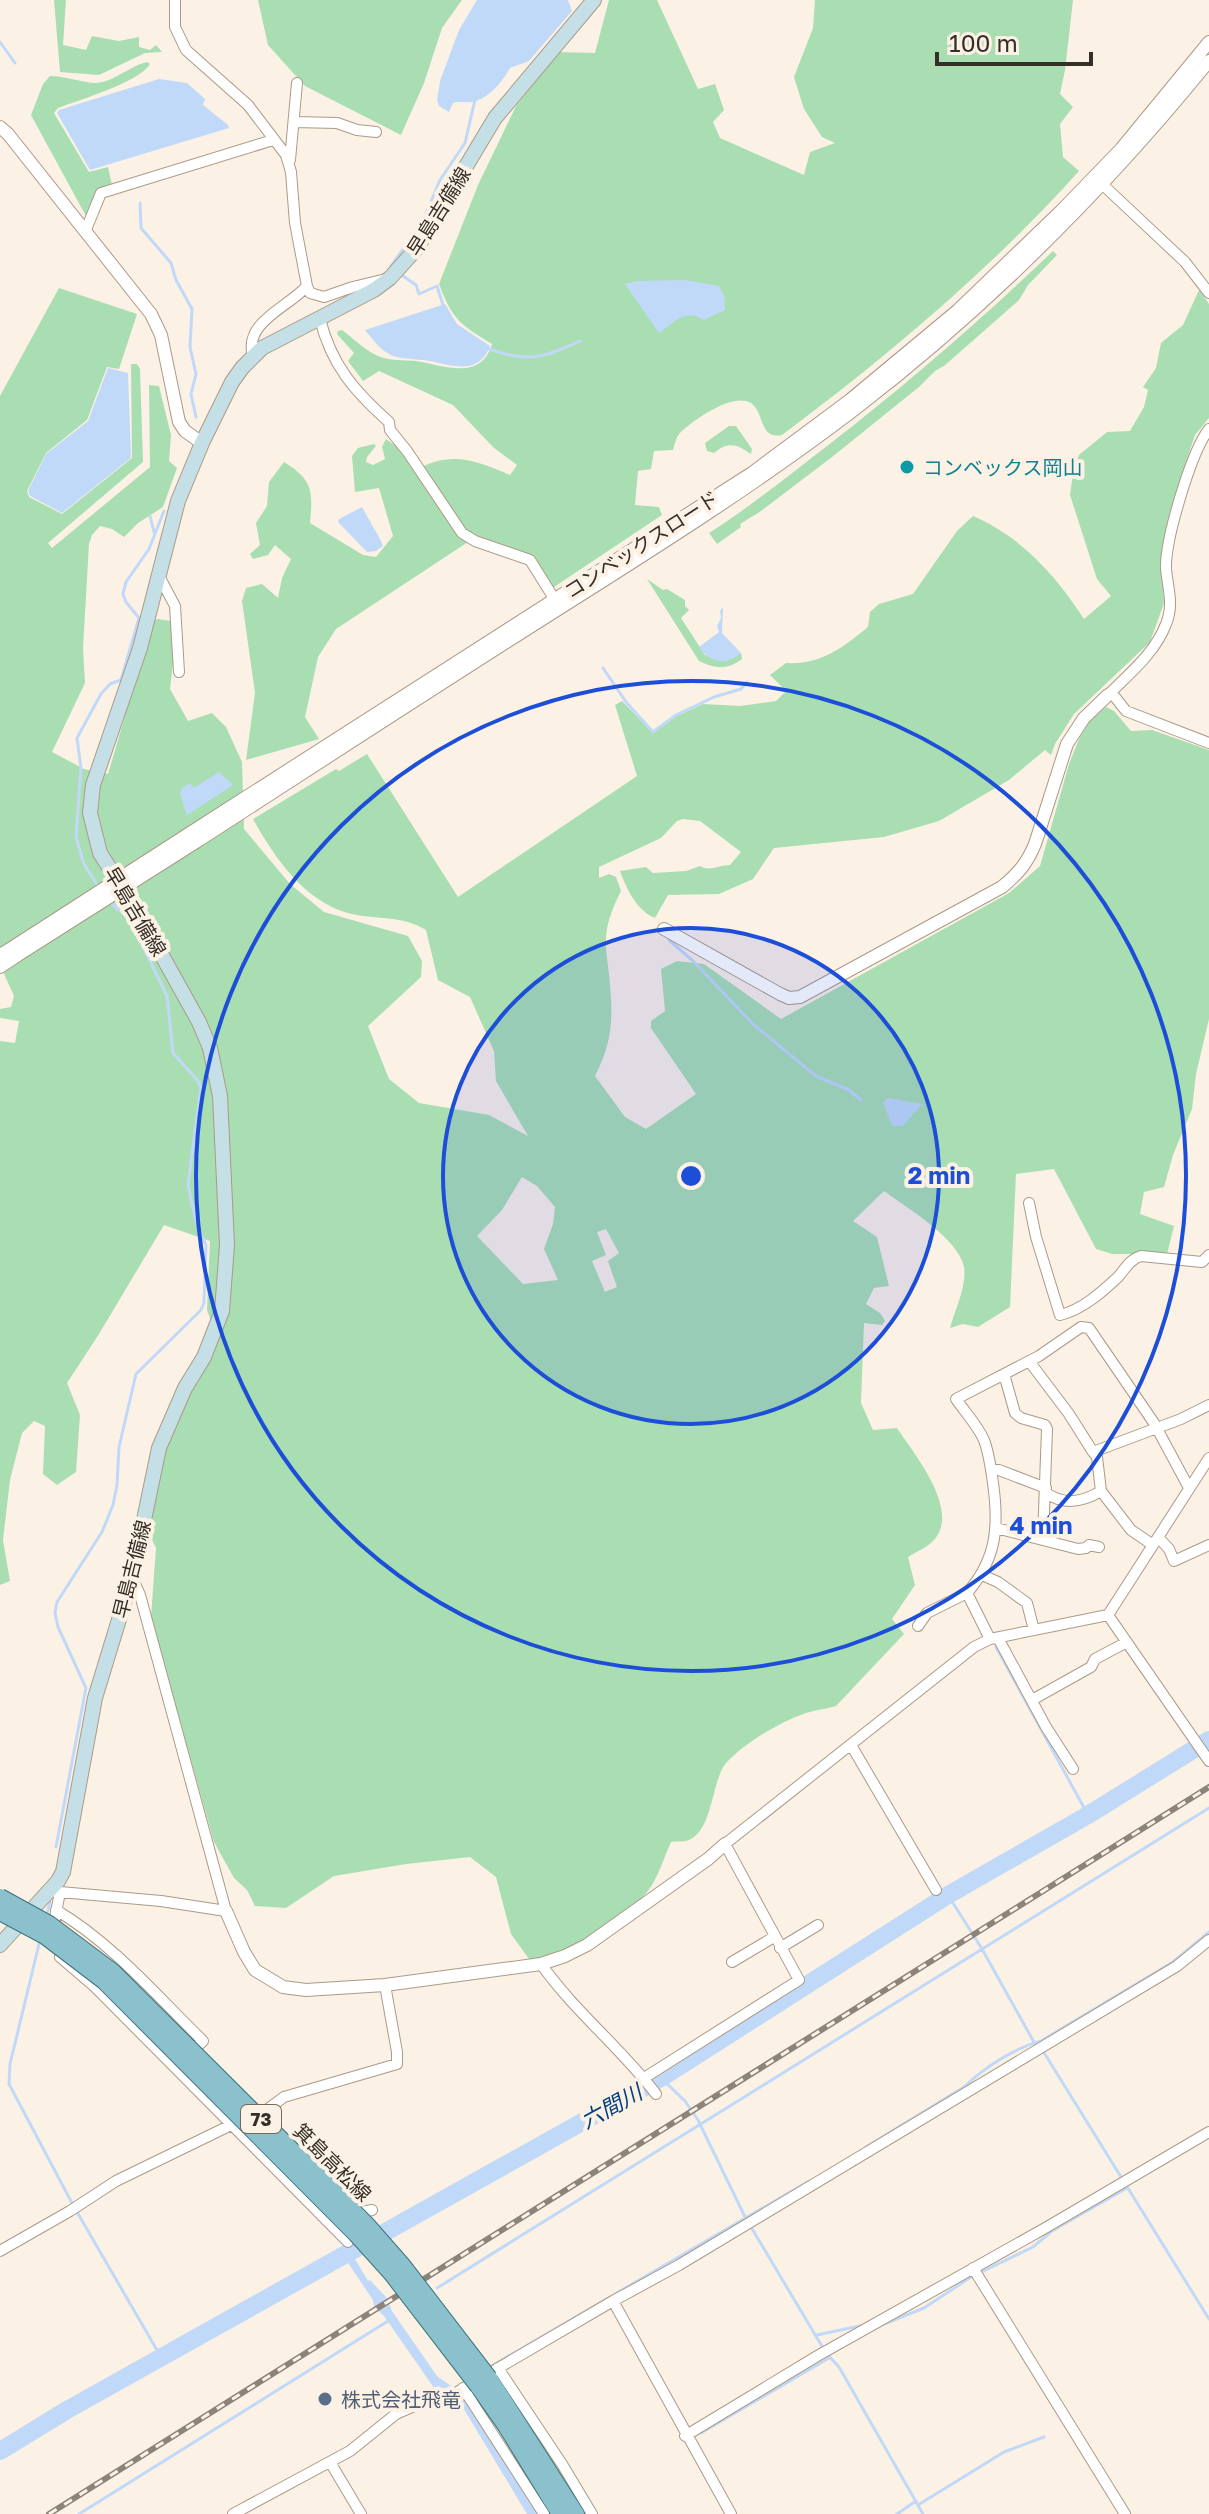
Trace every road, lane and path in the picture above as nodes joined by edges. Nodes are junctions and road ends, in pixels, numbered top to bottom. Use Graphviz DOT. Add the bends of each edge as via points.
graph roads {
  1 [pos="175,0"];
  2 [pos="594,0"];
  3 [pos="1209,42"];
  4 [pos="1209,61"];
  5 [pos="297,83"];
  6 [pos="294,122"];
  7 [pos="0,127"];
  8 [pos="376,132"];
  9 [pos="273,140"];
  10 [pos="290,167"];
  11 [pos="1102,184"];
  12 [pos="85,232"];
  13 [pos="390,278"];
  14 [pos="307,286"];
  15 [pos="1209,293"];
  16 [pos="320,319"];
  17 [pos="253,356"];
  18 [pos="1209,429"];
  19 [pos="202,443"];
  20 [pos="158,574"];
  21 [pos="555,600"];
  22 [pos="179,672"];
  23 [pos="1110,694"];
  24 [pos="1209,743"];
  25 [pos="193,838"];
  26 [pos="664,929"];
  27 [pos="16,951"];
  28 [pos="0,955"];
  29 [pos="0,967"];
  30 [pos="1029,1203"];
  31 [pos="1209,1255"];
  32 [pos="1075,1311"];
  33 [pos="1089,1328"];
  34 [pos="1029,1361"];
  35 [pos="1004,1374"];
  36 [pos="1209,1405"];
  37 [pos="1157,1429"];
  38 [pos="1093,1452"];
  39 [pos="1209,1458"];
  40 [pos="991,1470"];
  41 [pos="1189,1488"];
  42 [pos="1046,1490"];
  43 [pos="1101,1491"];
  44 [pos="996,1528"];
  45 [pos="1043,1539"];
  46 [pos="1155,1541"];
  47 [pos="1209,1545"];
  48 [pos="1099,1547"];
  49 [pos="982,1575"];
  50 [pos="132,1577"];
  51 [pos="967,1593"];
  52 [pos="1108,1615"];
  53 [pos="918,1626"];
  54 [pos="1034,1630"];
  55 [pos="994,1639"];
  56 [pos="1127,1642"];
  57 [pos="1032,1700"];
  58 [pos="851,1745"];
  59 [pos="1207,1758"];
  60 [pos="1073,1769"];
  61 [pos="725,1844"];
  62 [pos="936,1890"];
  63 [pos="54,1891"];
  64 [pos="0,1897"];
  65 [pos="56,1910"];
  66 [pos="226,1911"];
  67 [pos="0,1912"];
  68 [pos="818,1925"];
  69 [pos="774,1937"];
  70 [pos="1209,1940"];
  71 [pos="0,1945"];
  72 [pos="780,1948"];
  73 [pos="732,1962"];
  74 [pos="541,1964"];
  75 [pos="385,1985"];
  76 [pos="174,2067"];
  77 [pos="644,2078"];
  78 [pos="656,2094"];
  79 [pos="231,2125"];
  80 [pos="1209,2132"];
  81 [pos="372,2210"];
  82 [pos="326,2220"];
  83 [pos="348,2242"];
  84 [pos="0,2251"];
  85 [pos="976,2272"];
  86 [pos="613,2301"];
  87 [pos="478,2382"];
  88 [pos="685,2436"];
  89 [pos="330,2462"];
  90 [pos="233,2514"];
  91 [pos="361,2514"];
  92 [pos="544,2514"];
  93 [pos="560,2514"];
  94 [pos="576,2514"];
  95 [pos="592,2514"];
  96 [pos="731,2514"];
  97 [pos="1125,2514"];
  1 -- 9 [label="street" via="175,27 186,50 248,105"];
  2 -- 13 [label="main road, 早島吉備線" via="495,118 417,248"];
  3 -- 21 [label="street, コンベックスロード" via="1121,149 1062,210 901,359 752,473"];
  4 -- 11 [label="street, コンベックスロード"];
  5 -- 6 [label="street"];
  6 -- 8 [label="street" via="337,123"];
  6 -- 10 [label="street"];
  7 -- 12 [label="street"];
  9 -- 10 [label="street"];
  9 -- 12 [label="street" via="101,193"];
  10 -- 14 [label="street"];
  11 -- 15 [label="street" via="1185,262"];
  11 -- 25 [label="street, コンベックスロード" via="964,319 756,481"];
  12 -- 19 [label="street" via="157,325 179,422"];
  13 -- 14 [label="street" via="324,297 310,293"];
  13 -- 16 [label="main road, 早島吉備線"];
  14 -- 17 [label="street" via="265,320 251,341"];
  16 -- 17 [label="main road, 早島吉備線"];
  16 -- 21 [label="street" via="327,346 359,395 389,422 462,533 530,560"];
  17 -- 19 [label="main road, 早島吉備線" via="232,382"];
  18 -- 23 [label="street" via="1191,462 1167,557 1168,621 1151,651"];
  19 -- 20 [label="main road, 早島吉備線" via="178,501"];
  20 -- 22 [label="street" via="175,606"];
  20 -- 50 [label="main road, 早島吉備線" via="137,659 93,785 90,813 100,853 210,1048 220,1096 227,1245 222,1311 159,1448"];
  21 -- 25 [label="street, コンベックスロード"];
  23 -- 24 [label="street" via="1126,711"];
  23 -- 26 [label="street" via="1084,718 1067,744 1035,844 1019,873 987,896 800,997 789,998"];
  25 -- 27 [label="street, コンベックスロード, bridge"];
  27 -- 28 [label="street, コンベックスロード"];
  27 -- 29 [label="street, コンベックスロード"];
  30 -- 32 [label="street" via="1060,1315"];
  31 -- 32 [label="street" via="1202,1262 1135,1258"];
  32 -- 33 [label="street"];
  33 -- 34 [label="street" via="1081,1327"];
  33 -- 37 [label="street"];
  34 -- 35 [label="street"];
  34 -- 38 [label="street"];
  35 -- 40 [label="street" via="956,1399 984,1439"];
  35 -- 42 [label="street" via="1015,1413 1047,1429"];
  36 -- 37 [label="street"];
  37 -- 38 [label="street"];
  37 -- 41 [label="street"];
  38 -- 43 [label="street"];
  39 -- 41 [label="street"];
  40 -- 42 [label="street"];
  40 -- 44 [label="street"];
  41 -- 46 [label="street"];
  42 -- 43 [label="street" via="1060,1501 1078,1502"];
  42 -- 45 [label="street"];
  43 -- 46 [label="street" via="1131,1530"];
  44 -- 45 [label="street"];
  44 -- 49 [label="street"];
  45 -- 48 [label="street" via="1078,1549"];
  46 -- 47 [label="street" via="1169,1549 1174,1561"];
  46 -- 52 [label="street"];
  49 -- 51 [label="street"];
  49 -- 54 [label="street" via="1027,1603"];
  50 -- 63 [label="main road, 早島吉備線" via="95,1698 66,1860"];
  50 -- 66 [label="street"];
  51 -- 53 [label="street" via="927,1613"];
  51 -- 55 [label="street"];
  52 -- 54 [label="street"];
  52 -- 56 [label="street"];
  54 -- 55 [label="street"];
  55 -- 57 [label="street"];
  55 -- 58 [label="street" via="974,1647"];
  56 -- 57 [label="street"];
  56 -- 59 [label="street"];
  57 -- 60 [label="street"];
  58 -- 61 [label="street"];
  58 -- 62 [label="street"];
  61 -- 69 [label="street"];
  61 -- 74 [label="street" via="587,1945"];
  63 -- 65 [label="street"];
  63 -- 66 [label="street"];
  63 -- 71 [label="main road, 早島吉備線"];
  64 -- 87 [label="main road, 箕島高松線 / 73, bridge" via="80,1944 113,1972 367,2225 403,2266"];
  65 -- 76 [label="street" via="50,1944 57,1954"];
  65 -- 76 [label="street" via="108,1948 203,2041"];
  66 -- 75 [label="street" via="255,1970 283,1987"];
  67 -- 87 [label="main road, 箕島高松線 / 73, bridge" via="45,1936 104,1981 356,2234"];
  68 -- 72 [label="street"];
  69 -- 72 [label="street"];
  69 -- 73 [label="street"];
  70 -- 86 [label="street" via="1177,1966 927,2118"];
  72 -- 77 [label="street" via="799,1980"];
  74 -- 75 [label="street"];
  74 -- 77 [label="street"];
  75 -- 79 [label="street" via="397,2064 284,2097 257,2117"];
  76 -- 79 [label="street"];
  77 -- 78 [label="street"];
  79 -- 82 [label="street"];
  79 -- 84 [label="street" via="116,2181"];
  80 -- 85 [label="street"];
  81 -- 82 [label="street"];
  82 -- 83 [label="street"];
  85 -- 88 [label="street" via="831,2348"];
  85 -- 97 [label="street"];
  86 -- 87 [label="street"];
  86 -- 88 [label="street"];
  87 -- 89 [label="street" via="396,2414"];
  87 -- 92 [label="street"];
  87 -- 93 [label="main road, 箕島高松線 / 73"];
  87 -- 94 [label="main road, 箕島高松線 / 73"];
  87 -- 95 [label="street" via="562,2464"];
  88 -- 96 [label="street"];
  89 -- 90 [label="street"];
  89 -- 91 [label="street"];
}
